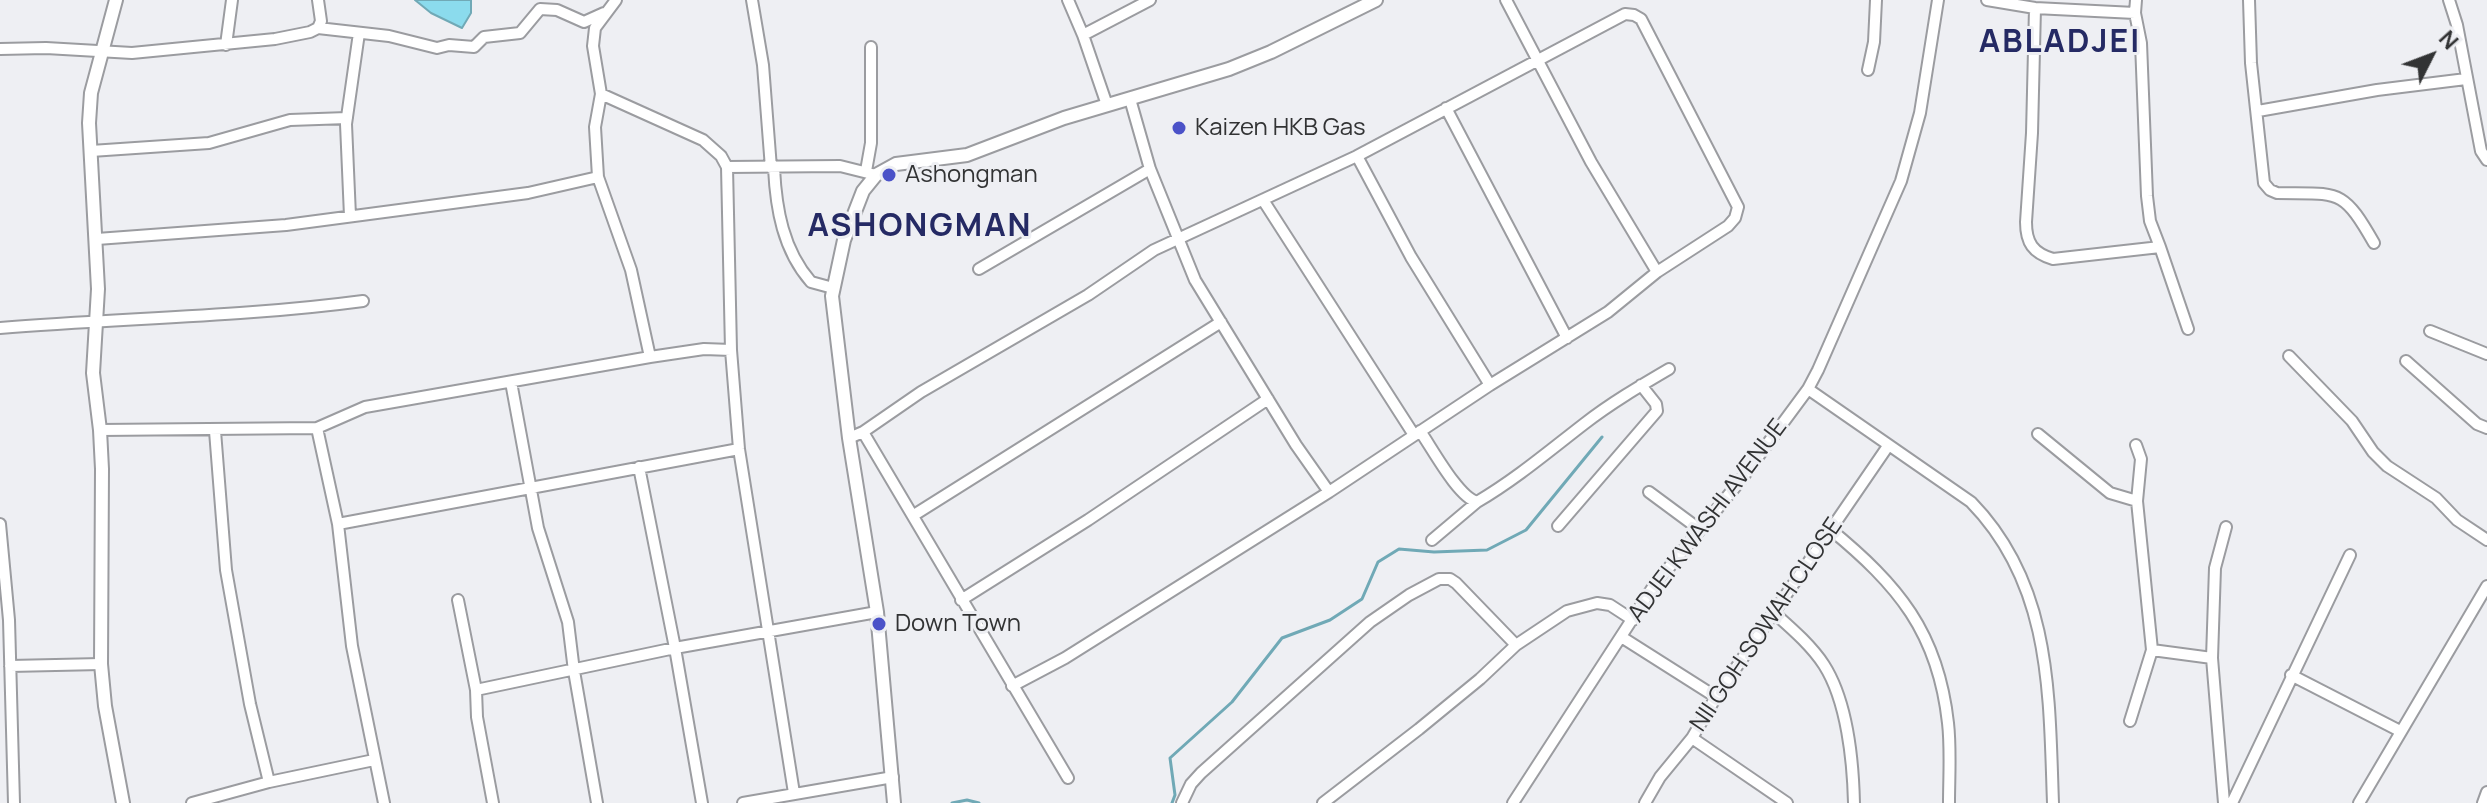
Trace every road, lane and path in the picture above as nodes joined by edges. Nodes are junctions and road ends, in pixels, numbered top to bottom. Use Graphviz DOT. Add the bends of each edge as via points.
graph roads {
  1 [pos="116,0"];
  2 [pos="232,0"];
  3 [pos="318,0"];
  4 [pos="616,0"];
  5 [pos="752,0"];
  6 [pos="1068,0"];
  7 [pos="1150,0"];
  8 [pos="1376,0"];
  9 [pos="1506,0"];
  10 [pos="1878,0"];
  11 [pos="1938,0"];
  12 [pos="1987,0"];
  13 [pos="2136,0"];
  14 [pos="2249,0"];
  15 [pos="2449,0"];
  16 [pos="2035,8"];
  17 [pos="604,13"];
  18 [pos="2135,13"];
  19 [pos="318,28"];
  20 [pos="359,33"];
  21 [pos="1083,35"];
  22 [pos="226,45"];
  23 [pos="871,47"];
  24 [pos="0,49"];
  25 [pos="102,52"];
  26 [pos="1538,61"];
  27 [pos="1868,70"];
  28 [pos="2466,79"];
  29 [pos="601,94"];
  30 [pos="1130,99"];
  31 [pos="1107,105"];
  32 [pos="1446,108"];
  33 [pos="2258,111"];
  34 [pos="347,118"];
  35 [pos="91,151"];
  36 [pos="1357,156"];
  37 [pos="2487,160"];
  38 [pos="727,167"];
  39 [pos="772,168"];
  40 [pos="1150,169"];
  41 [pos="871,173"];
  42 [pos="598,177"];
  43 [pos="1263,200"];
  44 [pos="350,216"];
  45 [pos="1178,238"];
  46 [pos="97,239"];
  47 [pos="2374,243"];
  48 [pos="2160,247"];
  49 [pos="979,269"];
  50 [pos="1657,272"];
  51 [pos="833,288"];
  52 [pos="363,301"];
  53 [pos="96,320"];
  54 [pos="1221,322"];
  55 [pos="0,328"];
  56 [pos="2188,329"];
  57 [pos="2430,331"];
  58 [pos="1567,338"];
  59 [pos="731,350"];
  60 [pos="2487,354"];
  61 [pos="2289,356"];
  62 [pos="650,357"];
  63 [pos="2406,361"];
  64 [pos="1669,369"];
  65 [pos="511,382"];
  66 [pos="1490,385"];
  67 [pos="1641,385"];
  68 [pos="1808,389"];
  69 [pos="1268,399"];
  70 [pos="317,428"];
  71 [pos="2487,428"];
  72 [pos="100,430"];
  73 [pos="215,431"];
  74 [pos="863,432"];
  75 [pos="1417,433"];
  76 [pos="2038,434"];
  77 [pos="849,438"];
  78 [pos="2136,445"];
  79 [pos="1888,446"];
  80 [pos="739,449"];
  81 [pos="639,467"];
  82 [pos="530,490"];
  83 [pos="1329,492"];
  84 [pos="1649,492"];
  85 [pos="2137,501"];
  86 [pos="1477,502"];
  87 [pos="914,515"];
  88 [pos="0,524"];
  89 [pos="338,524"];
  90 [pos="1558,526"];
  91 [pos="2226,527"];
  92 [pos="1699,529"];
  93 [pos="1830,529"];
  94 [pos="1432,540"];
  95 [pos="2487,540"];
  96 [pos="2350,555"];
  97 [pos="2487,586"];
  98 [pos="458,600"];
  99 [pos="961,600"];
  100 [pos="877,612"];
  101 [pos="1773,612"];
  102 [pos="1633,620"];
  103 [pos="770,630"];
  104 [pos="1623,638"];
  105 [pos="1516,645"];
  106 [pos="675,648"];
  107 [pos="2152,650"];
  108 [pos="2212,658"];
  109 [pos="101,664"];
  110 [pos="10,666"];
  111 [pos="574,671"];
  112 [pos="2291,675"];
  113 [pos="1012,686"];
  114 [pos="476,690"];
  115 [pos="6,697"];
  116 [pos="1716,697"];
  117 [pos="2130,721"];
  118 [pos="2400,731"];
  119 [pos="1692,738"];
  120 [pos="374,760"];
  121 [pos="893,777"];
  122 [pos="1068,778"];
  123 [pos="269,782"];
  124 [pos="2487,792"];
  125 [pos="794,793"];
  126 [pos="14,803"];
  127 [pos="123,803"];
  128 [pos="192,803"];
  129 [pos="384,803"];
  130 [pos="493,803"];
  131 [pos="597,803"];
  132 [pos="702,803"];
  133 [pos="743,803"];
  134 [pos="894,803"];
  135 [pos="1182,803"];
  136 [pos="1323,803"];
  137 [pos="1513,803"];
  138 [pos="1645,803"];
  139 [pos="1787,803"];
  140 [pos="1854,803"];
  141 [pos="1949,803"];
  142 [pos="2053,803"];
  143 [pos="2224,803"];
  144 [pos="2232,803"];
  145 [pos="2359,803"];
  146 [pos="2483,803"];
  1 -- 25 [label="street"];
  2 -- 22 [label="street"];
  3 -- 19 [label="street"];
  4 -- 17 [label="street"];
  5 -- 39 [label="street"];
  6 -- 21 [label="street"];
  7 -- 21 [label="street"];
  8 -- 30 [label="street" via="1240,65"];
  9 -- 26 [label="street"];
  10 -- 27 [label="street"];
  11 -- 68 [label="street, ADJEI KWASHI AVENUE" via="1929,69 1901,181"];
  12 -- 16 [label="street"];
  13 -- 18 [label="street"];
  14 -- 33 [label="street"];
  15 -- 28 [label="street"];
  16 -- 18 [label="street"];
  16 -- 48 [label="street" via="2026,222 2030,247 2053,259"];
  17 -- 20 [label="street" via="584,22 540,9 520,33 484,37 474,47 437,48"];
  17 -- 29 [label="street" via="593,46"];
  18 -- 48 [label="street" via="2141,43 2147,196"];
  19 -- 20 [label="street"];
  19 -- 22 [label="street"];
  20 -- 34 [label="street"];
  21 -- 31 [label="street"];
  22 -- 25 [label="street"];
  23 -- 41 [label="street"];
  24 -- 25 [label="street"];
  25 -- 35 [label="street" via="91,93"];
  26 -- 32 [label="street"];
  26 -- 50 [label="street"];
  26 -- 50 [label="street" via="1625,14 1641,19 1738,207 1728,226"];
  28 -- 33 [label="street"];
  28 -- 37 [label="street"];
  29 -- 38 [label="street" via="703,140"];
  29 -- 42 [label="street" via="595,127"];
  30 -- 31 [label="street"];
  30 -- 40 [label="street"];
  31 -- 41 [label="street" via="967,155 896,164"];
  32 -- 36 [label="street"];
  32 -- 58 [label="street"];
  33 -- 47 [label="street" via="2264,183 2270,190 2337,196 2358,214"];
  34 -- 35 [label="street" via="281,121 209,143"];
  34 -- 44 [label="street"];
  35 -- 46 [label="street"];
  36 -- 43 [label="street"];
  36 -- 66 [label="street" via="1411,257"];
  38 -- 39 [label="street"];
  38 -- 59 [label="street"];
  39 -- 41 [label="street" via="840,166"];
  39 -- 51 [label="street" via="786,240 811,282"];
  40 -- 45 [label="street"];
  40 -- 49 [label="street"];
  41 -- 51 [label="street" via="844,240"];
  42 -- 44 [label="street" via="528,193"];
  42 -- 62 [label="street" via="631,270"];
  43 -- 45 [label="street"];
  43 -- 75 [label="street"];
  44 -- 46 [label="street"];
  45 -- 54 [label="street" via="1195,280"];
  45 -- 74 [label="street"];
  46 -- 53 [label="street"];
  48 -- 56 [label="street"];
  50 -- 58 [label="street"];
  51 -- 77 [label="street"];
  52 -- 53 [label="street" via="260,313"];
  53 -- 55 [label="street"];
  53 -- 72 [label="street" via="93,373"];
  54 -- 69 [label="street"];
  54 -- 87 [label="street"];
  57 -- 60 [label="street"];
  58 -- 66 [label="street"];
  59 -- 62 [label="street"];
  59 -- 80 [label="street"];
  61 -- 95 [label="street" via="2387,466"];
  62 -- 65 [label="street"];
  63 -- 71 [label="street"];
  64 -- 67 [label="street"];
  65 -- 70 [label="street" via="365,407"];
  65 -- 82 [label="street"];
  66 -- 75 [label="street"];
  67 -- 86 [label="street"];
  67 -- 90 [label="street" via="1657,411"];
  68 -- 79 [label="street"];
  68 -- 92 [label="street, ADJEI KWASHI AVENUE"];
  69 -- 83 [label="street"];
  69 -- 99 [label="street"];
  70 -- 73 [label="street"];
  70 -- 89 [label="street"];
  72 -- 73 [label="street"];
  72 -- 109 [label="street"];
  73 -- 123 [label="street" via="226,570"];
  74 -- 77 [label="street"];
  74 -- 87 [label="street"];
  75 -- 83 [label="street"];
  75 -- 86 [label="street" via="1461,490"];
  76 -- 85 [label="street" via="2110,493"];
  77 -- 100 [label="street"];
  78 -- 85 [label="street" via="2141,459"];
  79 -- 93 [label="street, NII GOH SOWAH CLOSE"];
  79 -- 142 [label="street" via="1971,502 2007,545 2020,573 2042,642"];
  80 -- 81 [label="street"];
  80 -- 103 [label="street"];
  81 -- 82 [label="street"];
  81 -- 106 [label="street"];
  82 -- 89 [label="street"];
  82 -- 111 [label="street" via="568,622"];
  83 -- 113 [label="street"];
  84 -- 92 [label="street"];
  85 -- 107 [label="street"];
  86 -- 94 [label="street"];
  87 -- 99 [label="street"];
  88 -- 110 [label="street"];
  89 -- 120 [label="street" via="352,646"];
  91 -- 108 [label="street" via="2215,568"];
  92 -- 102 [label="street, ADJEI KWASHI AVENUE"];
  93 -- 101 [label="street, NII GOH SOWAH CLOSE"];
  93 -- 141 [label="street" via="1898,593 1928,643 1948,724"];
  96 -- 112 [label="street"];
  97 -- 118 [label="street"];
  98 -- 114 [label="street"];
  99 -- 113 [label="street"];
  100 -- 103 [label="street"];
  100 -- 121 [label="street"];
  101 -- 116 [label="street, NII GOH SOWAH CLOSE"];
  101 -- 140 [label="street" via="1826,667 1844,713"];
  102 -- 104 [label="street, ADJEI KWASHI AVENUE"];
  102 -- 105 [label="street" via="1610,605 1585,605"];
  103 -- 106 [label="street"];
  103 -- 125 [label="street"];
  104 -- 116 [label="street"];
  104 -- 137 [label="street, ADJEI KWASHI AVENUE"];
  105 -- 135 [label="street" via="1456,583 1435,581 1344,645 1201,773"];
  105 -- 136 [label="street"];
  106 -- 111 [label="street"];
  106 -- 132 [label="street"];
  107 -- 108 [label="street"];
  107 -- 117 [label="street"];
  108 -- 143 [label="street"];
  109 -- 110 [label="street"];
  109 -- 127 [label="street"];
  110 -- 115 [label="street"];
  111 -- 114 [label="street"];
  111 -- 131 [label="street"];
  112 -- 118 [label="street"];
  112 -- 144 [label="street"];
  113 -- 122 [label="street"];
  114 -- 130 [label="street"];
  115 -- 126 [label="street"];
  116 -- 119 [label="street, NII GOH SOWAH CLOSE"];
  118 -- 145 [label="street"];
  119 -- 138 [label="street, NII GOH SOWAH CLOSE"];
  119 -- 139 [label="street"];
  120 -- 123 [label="street"];
  120 -- 129 [label="street"];
  121 -- 125 [label="street"];
  121 -- 134 [label="street"];
  123 -- 128 [label="street"];
  124 -- 146 [label="street"];
  125 -- 133 [label="street"];
}
